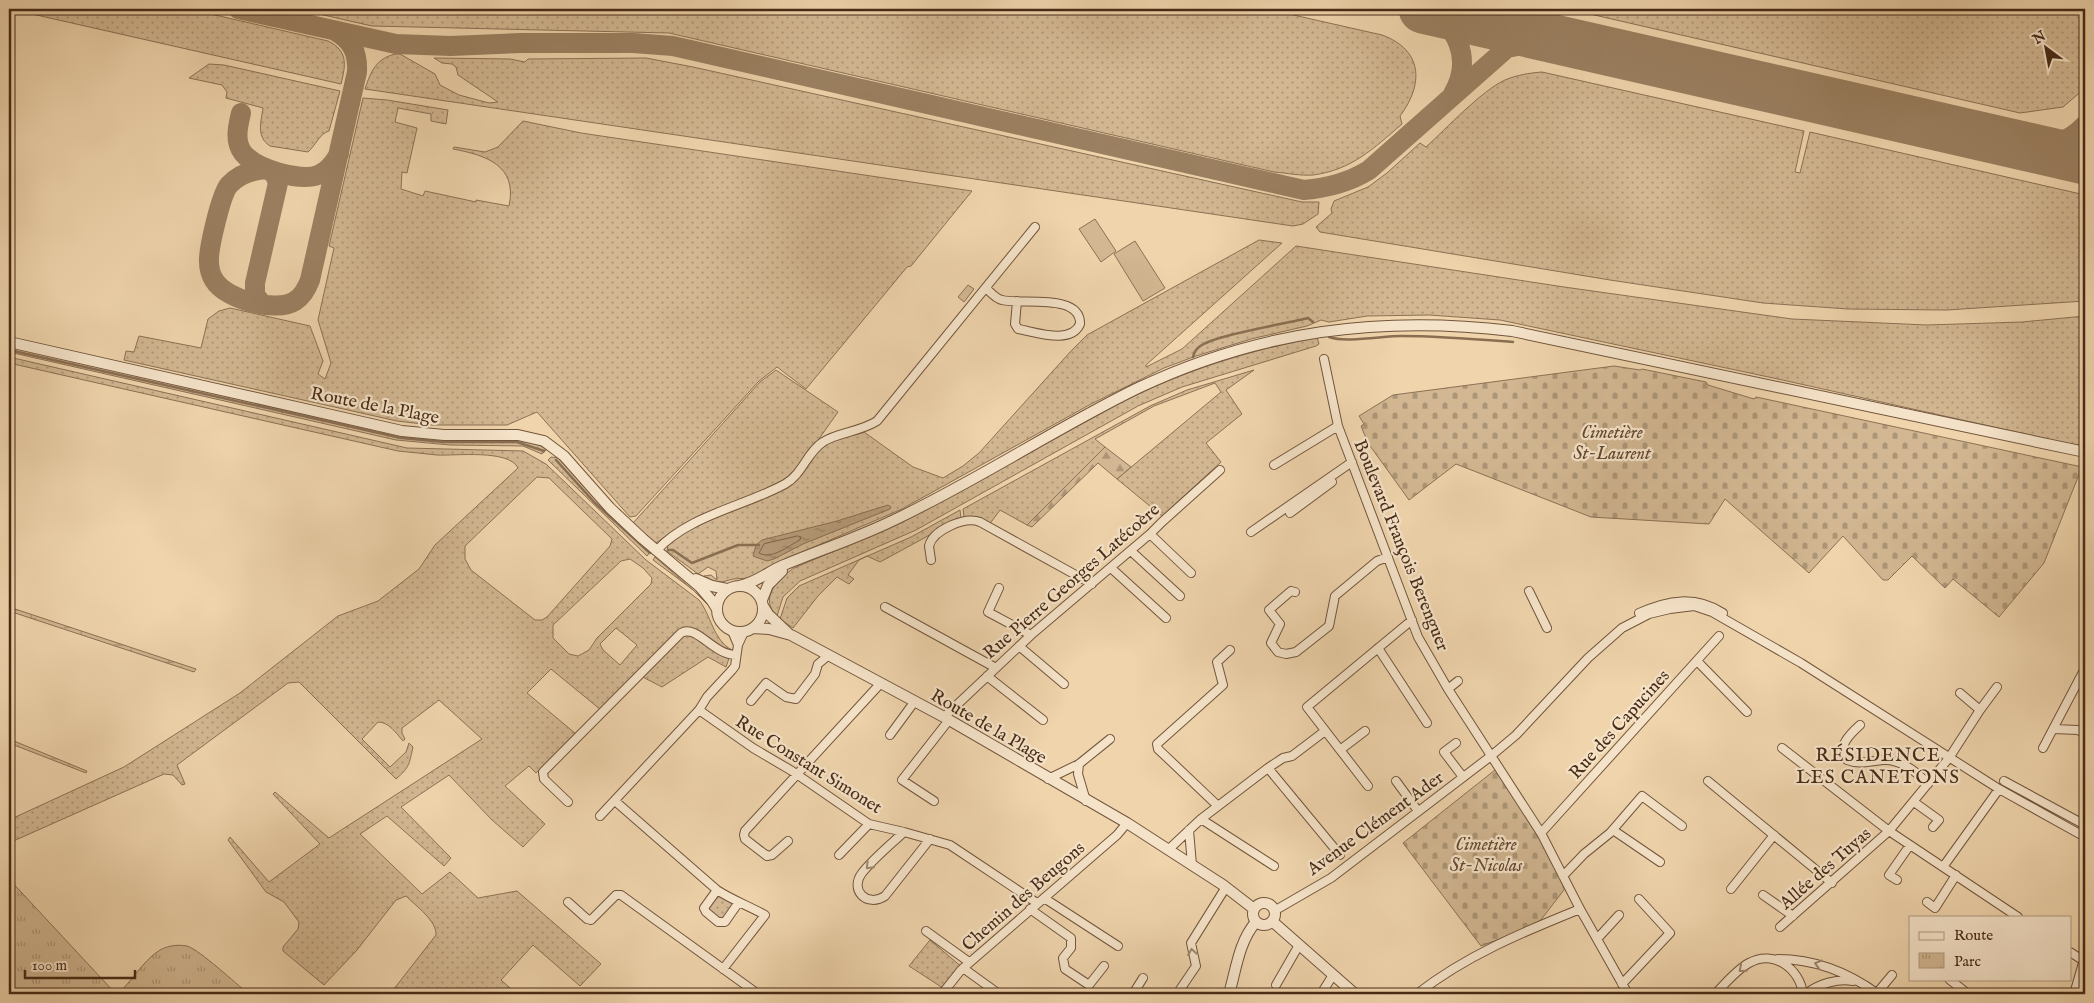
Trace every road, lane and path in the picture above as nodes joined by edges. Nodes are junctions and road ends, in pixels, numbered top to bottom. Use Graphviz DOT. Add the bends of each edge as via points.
graph roads {
  1 [pos="1035,227"];
  2 [pos="986,288"];
  3 [pos="1017,301"];
  4 [pos="9,342"];
  5 [pos="1324,359"];
  6 [pos="1338,426"];
  7 [pos="2085,452"];
  8 [pos="1353,464"];
  9 [pos="1274,465"];
  10 [pos="1220,470"];
  11 [pos="1290,513"];
  12 [pos="1251,532"];
  13 [pos="1150,534"];
  14 [pos="656,551"];
  15 [pos="1131,551"];
  16 [pos="1388,557"];
  17 [pos="797,560"];
  18 [pos="931,560"];
  19 [pos="1111,568"];
  20 [pos="1191,573"];
  21 [pos="688,576"];
  22 [pos="1092,584"];
  23 [pos="739,586"];
  24 [pos="999,588"];
  25 [pos="727,589"];
  26 [pos="1528,591"];
  27 [pos="1296,592"];
  28 [pos="1180,596"];
  29 [pos="762,603"];
  30 [pos="885,606"];
  31 [pos="716,609"];
  32 [pos="1166,618"];
  33 [pos="1412,620"];
  34 [pos="1547,628"];
  35 [pos="749,630"];
  36 [pos="732,631"];
  37 [pos="791,635"];
  38 [pos="1031,635"];
  39 [pos="1719,636"];
  40 [pos="738,645"];
  41 [pos="1019,646"];
  42 [pos="1378,648"];
  43 [pos="1230,650"];
  44 [pos="736,655"];
  45 [pos="829,655"];
  46 [pos="1697,660"];
  47 [pos="996,668"];
  48 [pos="2084,673"];
  49 [pos="987,676"];
  50 [pos="1458,681"];
  51 [pos="880,684"];
  52 [pos="1064,684"];
  53 [pos="1997,687"];
  54 [pos="1448,689"];
  55 [pos="1960,693"];
  56 [pos="752,701"];
  57 [pos="915,701"];
  58 [pos="699,710"];
  59 [pos="1980,710"];
  60 [pos="1748,712"];
  61 [pos="946,718"];
  62 [pos="1043,720"];
  63 [pos="1427,723"];
  64 [pos="1860,725"];
  65 [pos="2054,728"];
  66 [pos="1366,730"];
  67 [pos="1326,732"];
  68 [pos="890,734"];
  69 [pos="2085,734"];
  70 [pos="1110,739"];
  71 [pos="1456,744"];
  72 [pos="1782,748"];
  73 [pos="2043,748"];
  74 [pos="1340,750"];
  75 [pos="1444,752"];
  76 [pos="1491,756"];
  77 [pos="1436,758"];
  78 [pos="1949,758"];
  79 [pos="1079,764"];
  80 [pos="1268,768"];
  81 [pos="796,773"];
  82 [pos="1463,777"];
  83 [pos="1048,779"];
  84 [pos="1396,781"];
  85 [pos="1708,781"];
  86 [pos="2004,781"];
  87 [pos="1928,784"];
  88 [pos="1368,786"];
  89 [pos="1999,789"];
  90 [pos="615,801"];
  91 [pos="1086,801"];
  92 [pos="568,802"];
  93 [pos="934,802"];
  94 [pos="1914,802"];
  95 [pos="1218,806"];
  96 [pos="2056,808"];
  97 [pos="1418,811"];
  98 [pos="600,816"];
  99 [pos="2050,818"];
  100 [pos="1201,819"];
  101 [pos="869,824"];
  102 [pos="1127,824"];
  103 [pos="2085,825"];
  104 [pos="1682,826"];
  105 [pos="1933,828"];
  106 [pos="1189,830"];
  107 [pos="1889,831"];
  108 [pos="904,832"];
  109 [pos="1611,832"];
  110 [pos="1541,833"];
  111 [pos="1774,835"];
  112 [pos="2085,837"];
  113 [pos="930,839"];
  114 [pos="1621,840"];
  115 [pos="788,841"];
  116 [pos="1910,845"];
  117 [pos="1168,850"];
  118 [pos="839,854"];
  119 [pos="1340,855"];
  120 [pos="1660,862"];
  121 [pos="1192,865"];
  122 [pos="1274,866"];
  123 [pos="1943,867"];
  124 [pos="1956,875"];
  125 [pos="1563,876"];
  126 [pos="1897,880"];
  127 [pos="1832,883"];
  128 [pos="1226,887"];
  129 [pos="1730,889"];
  130 [pos="716,890"];
  131 [pos="1763,895"];
  132 [pos="1044,898"];
  133 [pos="1639,899"];
  134 [pos="568,902"];
  135 [pos="739,902"];
  136 [pos="1927,902"];
  137 [pos="1037,904"];
  138 [pos="1030,909"];
  139 [pos="1254,909"];
  140 [pos="1580,909"];
  141 [pos="1273,916"];
  142 [pos="1620,916"];
  143 [pos="1793,916"];
  144 [pos="2017,916"];
  145 [pos="1256,922"];
  146 [pos="1780,927"];
  147 [pos="926,931"];
  148 [pos="1596,939"];
  149 [pos="1299,945"];
  150 [pos="1118,946"];
  151 [pos="2072,953"];
  152 [pos="1476,955"];
  153 [pos="1769,959"];
  154 [pos="2085,959"];
  155 [pos="1482,964"];
  156 [pos="966,965"];
  157 [pos="1104,966"];
  158 [pos="723,969"];
  159 [pos="1333,975"];
  160 [pos="1892,975"];
  161 [pos="2083,976"];
  162 [pos="1143,978"];
  163 [pos="1951,980"];
  164 [pos="1622,984"];
  165 [pos="1862,984"];
  166 [pos="1276,985"];
  167 [pos="758,994"];
  168 [pos="942,994"];
  169 [pos="999,994"];
  170 [pos="1133,994"];
  171 [pos="1177,994"];
  172 [pos="1229,994"];
  173 [pos="1321,994"];
  174 [pos="1355,994"];
  175 [pos="1417,994"];
  176 [pos="1628,994"];
  177 [pos="1715,994"];
  178 [pos="1804,994"];
  179 [pos="1877,994"];
  180 [pos="1968,994"];
  181 [pos="2074,994"];
  1 -- 2 [label="street"];
  2 -- 3 [label="street" via="1001,300"];
  2 -- 14 [label="street" via="877,422 824,441 789,482 677,532"];
  3 -- 3 [label="street" via="1070,306 1077,311 1080,324 1075,332 1064,336 1018,328 1014,324"];
  4 -- 14 [label="street, Route de la Plage" via="402,431 532,437 544,441 564,456 610,508"];
  5 -- 6 [label="street, Boulevard François Berenguer"];
  6 -- 8 [label="street, Boulevard François Berenguer"];
  6 -- 9 [label="street"];
  7 -- 17 [label="street" via="1512,331 1438,324 1368,326 1263,343 1186,367 1097,410 908,514"];
  8 -- 11 [label="street"];
  8 -- 12 [label="street"];
  8 -- 16 [label="street, Boulevard François Berenguer"];
  10 -- 13 [label="street, Rue Pierre Georges Latécoère"];
  13 -- 15 [label="street, Rue Pierre Georges Latécoère"];
  13 -- 20 [label="street"];
  14 -- 21 [label="street, Route de la Plage"];
  15 -- 19 [label="street, Rue Pierre Georges Latécoère"];
  15 -- 28 [label="street"];
  16 -- 27 [label="street" via="1377,561 1335,596 1329,626 1296,652 1286,654 1278,652 1271,643 1280,624 1269,610 1291,591"];
  16 -- 33 [label="street, Boulevard François Berenguer"];
  17 -- 23 [label="street"];
  17 -- 29 [label="street" via="775,576"];
  18 -- 22 [label="street" via="931,539 960,522 972,520"];
  19 -- 22 [label="street, Rue Pierre Georges Latécoère"];
  19 -- 32 [label="street"];
  21 -- 25 [label="street, Route de la Plage"];
  21 -- 31 [label="street, Route de la Plage"];
  22 -- 38 [label="street, Rue Pierre Georges Latécoère"];
  23 -- 25 [label="street"];
  23 -- 29 [label="street" via="750,588"];
  24 -- 38 [label="street" via="988,612"];
  25 -- 31 [label="street"];
  26 -- 34 [label="street"];
  29 -- 35 [label="street" via="762,618"];
  29 -- 37 [label="street, Route de la Plage" via="768,614"];
  30 -- 47 [label="street"];
  31 -- 36 [label="street" via="721,623"];
  33 -- 42 [label="street"];
  33 -- 54 [label="street, Boulevard François Berenguer" via="1426,653"];
  35 -- 36 [label="street"];
  35 -- 37 [label="street, Route de la Plage" via="765,628"];
  35 -- 40 [label="street"];
  36 -- 40 [label="street"];
  37 -- 45 [label="street, Route de la Plage"];
  38 -- 41 [label="street, Rue Pierre Georges Latécoère"];
  39 -- 46 [label="street, Rue des Capucines"];
  40 -- 44 [label="street"];
  41 -- 47 [label="street, Rue Pierre Georges Latécoère"];
  41 -- 52 [label="street"];
  42 -- 63 [label="street"];
  42 -- 67 [label="street" via="1307,707"];
  43 -- 95 [label="street" via="1217,662 1223,685 1157,744 1158,749"];
  44 -- 58 [label="street" via="734,668"];
  44 -- 92 [label="street" via="722,653 693,631 681,633 544,772 544,779"];
  45 -- 51 [label="street, Route de la Plage"];
  45 -- 56 [label="street" via="818,664 815,674 796,698 786,697 766,683"];
  46 -- 60 [label="street"];
  46 -- 110 [label="street, Rue des Capucines"];
  47 -- 49 [label="street, Rue Pierre Georges Latécoère"];
  48 -- 65 [label="street"];
  49 -- 61 [label="street, Rue Pierre Georges Latécoère"];
  49 -- 62 [label="street"];
  50 -- 54 [label="street"];
  51 -- 57 [label="street, Route de la Plage"];
  51 -- 81 [label="street"];
  53 -- 59 [label="street, Allée des Tuyas"];
  54 -- 76 [label="street, Boulevard François Berenguer"];
  55 -- 59 [label="street"];
  57 -- 61 [label="street, Route de la Plage"];
  57 -- 68 [label="street"];
  58 -- 81 [label="street, Rue Constant Simonet"];
  58 -- 90 [label="street"];
  59 -- 78 [label="street, Allée des Tuyas"];
  61 -- 83 [label="street, Route de la Plage"];
  61 -- 93 [label="street, Rue Pierre Georges Latécoère" via="902,780"];
  64 -- 87 [label="street" via="1845,739 1843,752 1847,760 1856,764 1894,761"];
  65 -- 69 [label="street" via="2078,730"];
  65 -- 73 [label="street"];
  66 -- 74 [label="street"];
  67 -- 74 [label="street"];
  67 -- 80 [label="street"];
  70 -- 79 [label="street"];
  71 -- 75 [label="street"];
  72 -- 107 [label="street"];
  74 -- 88 [label="street"];
  75 -- 77 [label="street"];
  75 -- 82 [label="street"];
  76 -- 78 [label="street, Avenue Clément Ader" via="1622,628 1660,611 1694,606 1770,646"];
  76 -- 82 [label="street, Avenue Clément Ader"];
  76 -- 110 [label="street, Boulevard François Berenguer"];
  78 -- 87 [label="street, Allée des Tuyas"];
  78 -- 89 [label="street, Avenue Clément Ader"];
  79 -- 83 [label="street"];
  79 -- 91 [label="street" via="1078,774"];
  80 -- 95 [label="street"];
  80 -- 119 [label="street"];
  81 -- 101 [label="street, Rue Constant Simonet"];
  81 -- 115 [label="street" via="744,835 767,856"];
  82 -- 97 [label="street, Avenue Clément Ader"];
  83 -- 91 [label="street, Route de la Plage"];
  84 -- 97 [label="street"];
  85 -- 111 [label="street"];
  86 -- 96 [label="street"];
  87 -- 94 [label="street, Allée des Tuyas"];
  89 -- 99 [label="street, Avenue Clément Ader"];
  89 -- 123 [label="street"];
  90 -- 98 [label="street"];
  90 -- 130 [label="street"];
  91 -- 102 [label="street, Route de la Plage"];
  94 -- 105 [label="street" via="1939,820"];
  94 -- 107 [label="street, Allée des Tuyas"];
  95 -- 100 [label="street"];
  96 -- 99 [label="street"];
  96 -- 103 [label="street"];
  97 -- 141 [label="street, Avenue Clément Ader" via="1331,878"];
  99 -- 112 [label="street, Avenue Clément Ader"];
  100 -- 106 [label="street"];
  100 -- 122 [label="street"];
  101 -- 108 [label="street, Rue Constant Simonet"];
  101 -- 118 [label="street"];
  102 -- 117 [label="street, Route de la Plage"];
  102 -- 132 [label="street, Chemin des Beugons"];
  104 -- 109 [label="street" via="1642,796"];
  106 -- 117 [label="street"];
  106 -- 121 [label="street"];
  107 -- 116 [label="street"];
  107 -- 127 [label="street, Allée des Tuyas"];
  108 -- 113 [label="street, Rue Constant Simonet"];
  108 -- 113 [label="street, one-way" via="861,874 858,887 866,899 872,901 885,896"];
  109 -- 114 [label="street"];
  109 -- 120 [label="street"];
  109 -- 125 [label="street"];
  110 -- 125 [label="street, Boulevard François Berenguer"];
  111 -- 127 [label="street"];
  111 -- 129 [label="street"];
  113 -- 137 [label="street, Rue Constant Simonet" via="950,845"];
  116 -- 123 [label="street"];
  116 -- 126 [label="street" via="1889,875"];
  117 -- 121 [label="street, Route de la Plage"];
  121 -- 128 [label="street, Route de la Plage"];
  123 -- 124 [label="street"];
  124 -- 136 [label="street" via="1935,908"];
  124 -- 144 [label="street"];
  125 -- 140 [label="street, Boulevard François Berenguer"];
  127 -- 143 [label="street, Allée des Tuyas"];
  128 -- 139 [label="street, Route de la Plage"];
  171 -- 128 [label="street, one-way" via="1196,966 1191,943"];
  130 -- 135 [label="street"];
  130 -- 135 [label="street" via="704,908 718,922 725,922"];
  131 -- 143 [label="street"];
  132 -- 137 [label="street, Chemin des Beugons"];
  132 -- 150 [label="street"];
  133 -- 164 [label="street" via="1670,933"];
  134 -- 158 [label="street" via="591,920 616,895 621,895"];
  135 -- 158 [label="street" via="765,915"];
  137 -- 138 [label="street, Chemin des Beugons"];
  138 -- 156 [label="street, Chemin des Beugons"];
  138 -- 157 [label="street" via="1070,938 1071,948 1063,958 1065,968 1089,985"];
  139 -- 141 [label="street" via="1259,904 1267,904"];
  139 -- 145 [label="street" via="1252,914"];
  140 -- 148 [label="street, Boulevard François Berenguer"];
  140 -- 152 [label="street"];
  141 -- 145 [label="street" via="1264,926"];
  141 -- 149 [label="street"];
  142 -- 148 [label="street"];
  143 -- 146 [label="street, Allée des Tuyas"];
  145 -- 172 [label="street" via="1244,941"];
  147 -- 156 [label="street"];
  148 -- 164 [label="street, Boulevard François Berenguer"];
  149 -- 159 [label="street"];
  149 -- 166 [label="street"];
  151 -- 154 [label="street"];
  152 -- 155 [label="street"];
  152 -- 175 [label="street"];
  165 -- 153 [label="street, one-way" via="1808,961"];
  153 -- 177 [label="street, one-way" via="1759,959 1743,967"];
  153 -- 178 [label="street" via="1786,964 1793,970"];
  154 -- 161 [label="street"];
  156 -- 168 [label="street, Chemin des Beugons"];
  156 -- 169 [label="street"];
  158 -- 167 [label="street"];
  159 -- 173 [label="street"];
  159 -- 174 [label="street"];
  160 -- 179 [label="street"];
  161 -- 181 [label="street"];
  162 -- 170 [label="street"];
  163 -- 180 [label="street"];
  164 -- 176 [label="street, Boulevard François Berenguer"];
  165 -- 178 [label="street" via="1841,980"];
  165 -- 179 [label="street"];
}
